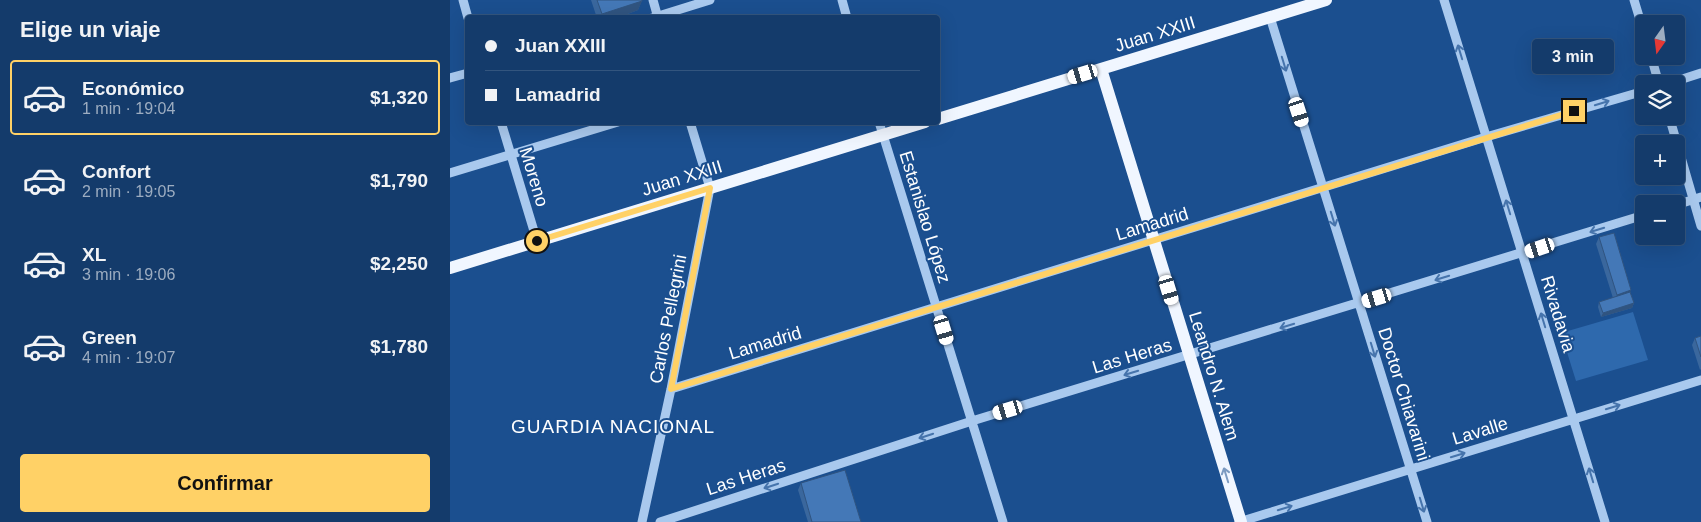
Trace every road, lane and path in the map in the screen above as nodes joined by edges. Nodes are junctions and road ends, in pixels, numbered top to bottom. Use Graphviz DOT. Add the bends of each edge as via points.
graph roads {
  1 [pos="463,0"];
  2 [pos="653,0"];
  3 [pos="710,0"];
  4 [pos="842,0"];
  5 [pos="1326,0"];
  6 [pos="1444,0"];
  7 [pos="1634,0"];
  8 [pos="467,15"];
  9 [pos="656,15"];
  10 [pos="662,15"];
  11 [pos="846,15"];
  12 [pos="1639,15"];
  13 [pos="1270,17"];
  14 [pos="1101,69"];
  15 [pos="465,74"];
  16 [pos="1701,74"];
  17 [pos="450,78"];
  18 [pos="1685,79"];
  19 [pos="1635,94"];
  20 [pos="940,118"];
  21 [pos="501,125"];
  22 [pos="608,125"];
  23 [pos="691,125"];
  24 [pos="880,125"];
  25 [pos="915,125"];
  26 [pos="1672,125"];
  27 [pos="883,135"];
  28 [pos="1486,137"];
  29 [pos="510,154"];
  30 [pos="450,173"];
  31 [pos="710,188"];
  32 [pos="1323,188"];
  33 [pos="1697,199"];
  34 [pos="1635,218"];
  35 [pos="1701,226"];
  36 [pos="537,241"];
  37 [pos="1154,241"];
  38 [pos="1522,254"];
  39 [pos="450,268"];
  40 [pos="1359,304"];
  41 [pos="937,308"];
  42 [pos="1190,356"];
  43 [pos="1701,380"];
  44 [pos="671,389"];
  45 [pos="1574,419"];
  46 [pos="972,421"];
  47 [pos="1410,469"];
  48 [pos="642,522"];
  49 [pos="660,522"];
  50 [pos="1004,522"];
  51 [pos="1240,522"];
  52 [pos="1427,522"];
  53 [pos="1605,522"];
  1 -- 8 [label="street"];
  2 -- 9 [label="street"];
  3 -- 10 [label="street"];
  4 -- 11 [label="street"];
  5 -- 13 [label="main road, Juan XXIII"];
  28 -- 6 [label="street, Rivadavia, one-way"];
  7 -- 12 [label="street"];
  13 -- 14 [label="main road, Juan XXIII"];
  13 -- 32 [label="street, Doctor Chiavarini, one-way"];
  14 -- 20 [label="main road, Juan XXIII"];
  14 -- 37 [label="main road, Leandro N. Alem"];
  15 -- 17 [label="street"];
  16 -- 18 [label="street"];
  28 -- 19 [label="street, Lamadrid, one-way"];
  21 -- 29 [label="street, Moreno"];
  22 -- 29 [label="street"];
  23 -- 31 [label="street, Carlos Pellegrini"];
  24 -- 27 [label="street, Estanislao López"];
  25 -- 27 [label="main road, Juan XXIII"];
  26 -- 33 [label="street"];
  27 -- 31 [label="main road, Juan XXIII"];
  27 -- 41 [label="street, Estanislao López"];
  28 -- 32 [label="street, Lamadrid"];
  38 -- 28 [label="street, Rivadavia, one-way"];
  29 -- 30 [label="street"];
  29 -- 36 [label="street, Moreno"];
  31 -- 36 [label="main road, Juan XXIII"];
  31 -- 44 [label="street, Carlos Pellegrini"];
  32 -- 37 [label="street, Lamadrid"];
  32 -- 40 [label="street, Doctor Chiavarini, one-way"];
  33 -- 35 [label="street"];
  34 -- 38 [label="street, Las Heras, one-way"];
  36 -- 39 [label="main road, Juan XXIII"];
  37 -- 41 [label="street, Lamadrid"];
  37 -- 42 [label="main road, Leandro N. Alem"];
  38 -- 40 [label="street, Las Heras, one-way"];
  45 -- 38 [label="street, Rivadavia, one-way"];
  40 -- 42 [label="street, Las Heras, one-way"];
  40 -- 47 [label="street, Doctor Chiavarini, one-way"];
  41 -- 44 [label="street, Lamadrid"];
  41 -- 46 [label="street, Estanislao López"];
  42 -- 46 [label="street, Las Heras, one-way"];
  51 -- 42 [label="main road, Leandro N. Alem, one-way"];
  45 -- 43 [label="street, Lavalle, one-way"];
  44 -- 48 [label="street, Carlos Pellegrini"];
  47 -- 45 [label="street, Lavalle, one-way"];
  53 -- 45 [label="street, Rivadavia, one-way"];
  46 -- 49 [label="street, Las Heras, one-way"];
  46 -- 50 [label="street, Estanislao López"];
  51 -- 47 [label="street, Lavalle, one-way"];
  47 -- 52 [label="street, Doctor Chiavarini, one-way"];
}
